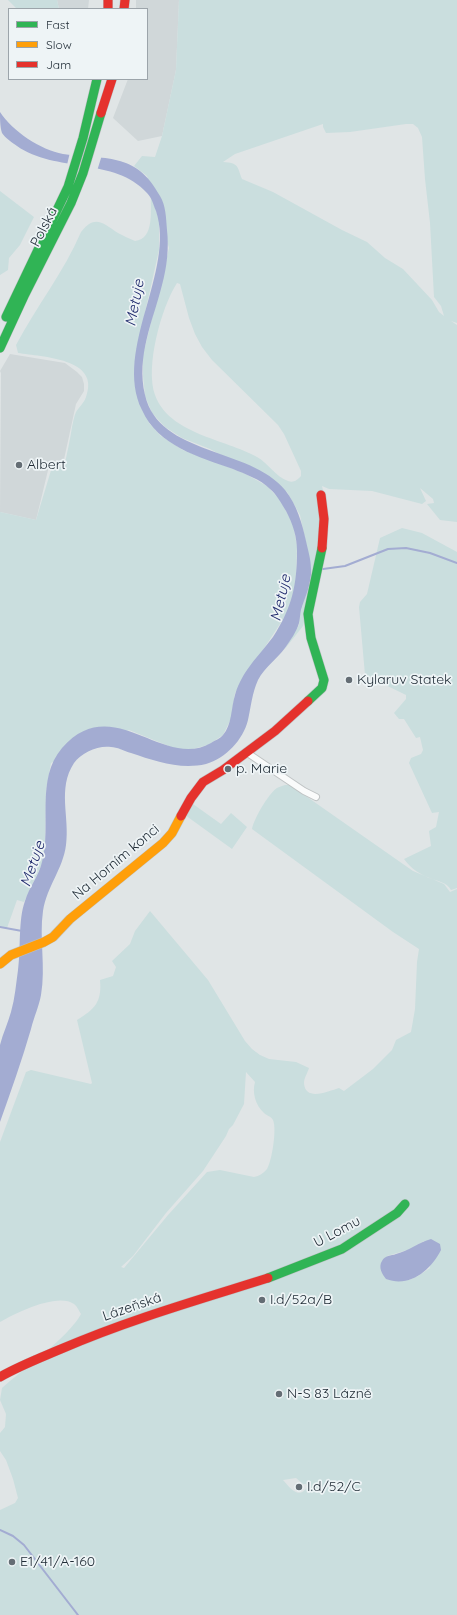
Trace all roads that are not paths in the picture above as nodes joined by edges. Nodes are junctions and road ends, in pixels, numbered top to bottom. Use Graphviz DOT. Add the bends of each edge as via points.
graph roads {
  1 [pos="97,80"];
  2 [pos="112,80"];
  3 [pos="67,202"];
  4 [pos="0,331"];
  5 [pos="0,346"];
  6 [pos="321,495"];
  7 [pos="246,752"];
  8 [pos="316,797"];
  9 [pos="0,964"];
  10 [pos="406,1204"];
  11 [pos="276,1275"];
  12 [pos="0,1377"];
  1 -- 3 [label="main road, Polská"];
  2 -- 3 [label="main road, Polská" via="93,142"];
  3 -- 4 [label="main road, Polská"];
  3 -- 5 [label="main road, Polská"];
  6 -- 7 [label="main road, Na Horním konci" via="323,539 308,614 310,638 324,680 322,688 275,731"];
  7 -- 8 [label="street"];
  7 -- 9 [label="main road, Na Horním konci" via="203,782 196,789 172,833 163,843 70,919 58,934 49,940 15,951"];
  10 -- 11 [label="main road, U Lomu" via="397,1213 342,1248"];
  11 -- 12 [label="main road, Lázeňská" via="89,1337"];
}
